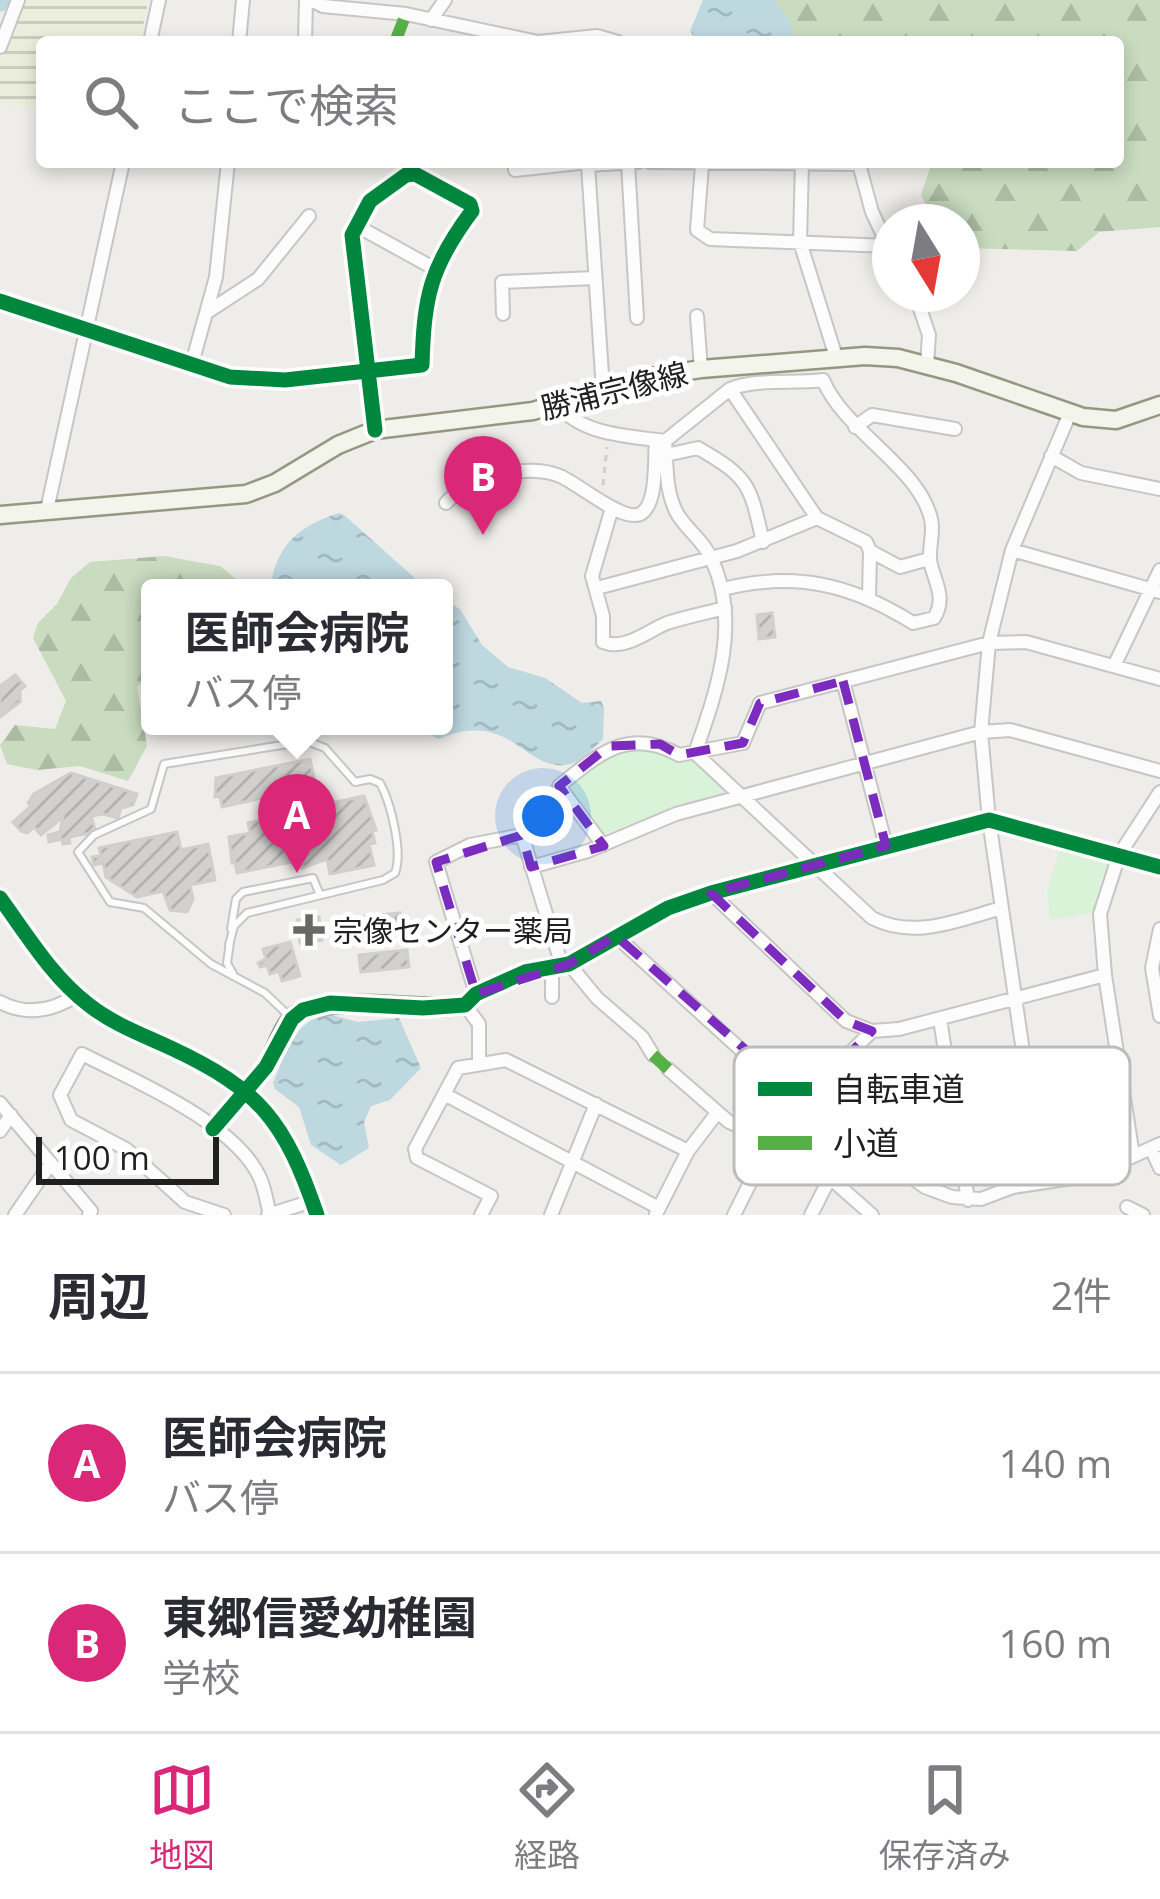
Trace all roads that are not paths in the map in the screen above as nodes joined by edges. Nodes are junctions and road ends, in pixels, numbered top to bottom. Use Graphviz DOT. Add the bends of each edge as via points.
graph roads {
  1 [pos="18,0"];
  2 [pos="159,0"];
  3 [pos="243,0"];
  4 [pos="309,0"];
  5 [pos="445,0"];
  6 [pos="431,20"];
  7 [pos="151,36"];
  8 [pos="240,36"];
  9 [pos="306,36"];
  10 [pos="509,36"];
  11 [pos="0,47"];
  12 [pos="123,168"];
  13 [pos="227,168"];
  14 [pos="588,168"];
  15 [pos="628,168"];
  16 [pos="702,168"];
  17 [pos="802,168"];
  18 [pos="860,168"];
  19 [pos="872,212"];
  20 [pos="309,216"];
  21 [pos="357,226"];
  22 [pos="800,242"];
  23 [pos="872,247"];
  24 [pos="437,270"];
  25 [pos="595,278"];
  26 [pos="0,301"];
  27 [pos="209,311"];
  28 [pos="924,312"];
  29 [pos="502,314"];
  30 [pos="697,316"];
  31 [pos="637,318"];
  32 [pos="86,331"];
  33 [pos="836,357"];
  34 [pos="927,365"];
  35 [pos="191,367"];
  36 [pos="368,369"];
  37 [pos="701,369"];
  38 [pos="730,389"];
  39 [pos="603,390"];
  40 [pos="558,405"];
  41 [pos="1160,405"];
  42 [pos="1070,413"];
  43 [pos="855,427"];
  44 [pos="955,429"];
  45 [pos="375,430"];
  46 [pos="663,445"];
  47 [pos="1051,456"];
  48 [pos="1160,489"];
  49 [pos="446,502"];
  50 [pos="607,504"];
  51 [pos="46,510"];
  52 [pos="0,515"];
  53 [pos="817,518"];
  54 [pos="763,542"];
  55 [pos="1012,550"];
  56 [pos="870,551"];
  57 [pos="711,557"];
  58 [pos="929,559"];
  59 [pos="1160,570"];
  60 [pos="597,588"];
  61 [pos="723,589"];
  62 [pos="1155,590"];
  63 [pos="869,597"];
  64 [pos="724,608"];
  65 [pos="989,643"];
  66 [pos="1114,666"];
  67 [pos="1160,679"];
  68 [pos="843,681"];
  69 [pos="981,732"];
  70 [pos="695,753"];
  71 [pos="866,762"];
  72 [pos="1160,771"];
  73 [pos="1160,792"];
  74 [pos="741,795"];
  75 [pos="989,820"];
  76 [pos="603,845"];
  77 [pos="886,846"];
  78 [pos="1119,855"];
  79 [pos="814,865"];
  80 [pos="532,867"];
  81 [pos="1160,867"];
  82 [pos="711,893"];
  83 [pos="320,895"];
  84 [pos="0,898"];
  85 [pos="1002,908"];
  86 [pos="1160,929"];
  87 [pos="616,936"];
  88 [pos="229,945"];
  89 [pos="561,966"];
  90 [pos="1105,975"];
  91 [pos="241,980"];
  92 [pos="77,995"];
  93 [pos="552,997"];
  94 [pos="1016,998"];
  95 [pos="471,999"];
  96 [pos="0,1002"];
  97 [pos="1160,1016"];
  98 [pos="292,1018"];
  99 [pos="940,1019"];
  100 [pos="872,1031"];
  101 [pos="738,1047"];
  102 [pos="856,1047"];
  103 [pos="944,1047"];
  104 [pos="1023,1047"];
  105 [pos="1116,1047"];
  106 [pos="653,1055"];
  107 [pos="479,1064"];
  108 [pos="668,1069"];
  109 [pos="246,1090"];
  110 [pos="444,1094"];
  111 [pos="0,1103"];
  112 [pos="596,1104"];
  113 [pos="717,1113"];
  114 [pos="11,1115"];
  115 [pos="734,1124"];
  116 [pos="213,1129"];
  117 [pos="0,1131"];
  118 [pos="1130,1137"];
  119 [pos="1156,1146"];
  120 [pos="688,1151"];
  121 [pos="1133,1156"];
  122 [pos="1130,1157"];
  123 [pos="51,1162"];
  124 [pos="571,1164"];
  125 [pos="1160,1168"];
  126 [pos="749,1185"];
  127 [pos="826,1185"];
  128 [pos="838,1185"];
  129 [pos="923,1185"];
  130 [pos="966,1185"];
  131 [pos="1026,1185"];
  132 [pos="968,1200"];
  133 [pos="1127,1207"];
  134 [pos="314,1208"];
  135 [pos="657,1212"];
  136 [pos="15,1215"];
  137 [pos="89,1215"];
  138 [pos="224,1215"];
  139 [pos="269,1215"];
  140 [pos="481,1215"];
  141 [pos="550,1215"];
  142 [pos="734,1215"];
  143 [pos="811,1215"];
  144 [pos="872,1215"];
  145 [pos="1143,1215"];
  1 -- 11 [label="street"];
  2 -- 7 [label="street"];
  3 -- 8 [label="street"];
  4 -- 6 [label="street"];
  4 -- 9 [label="street"];
  5 -- 6 [label="street"];
  6 -- 10 [label="street"];
  12 -- 32 [label="street"];
  13 -- 27 [label="street"];
  14 -- 25 [label="street"];
  15 -- 31 [label="street"];
  16 -- 22 [label="street" via="698,230 710,239"];
  17 -- 22 [label="street"];
  18 -- 19 [label="street"];
  20 -- 27 [label="street" via="258,279"];
  21 -- 24 [label="street"];
  21 -- 24 [label="street" via="370,200 415,174 470,204"];
  21 -- 36 [label="street"];
  22 -- 23 [label="street"];
  22 -- 33 [label="street"];
  24 -- 36 [label="street" via="424,302 422,365"];
  25 -- 29 [label="street" via="502,282"];
  25 -- 39 [label="street"];
  26 -- 32 [label="street"];
  27 -- 35 [label="street"];
  28 -- 34 [label="street"];
  30 -- 37 [label="street"];
  32 -- 35 [label="street"];
  32 -- 51 [label="street"];
  33 -- 34 [label="main road, 勝浦宗像線"];
  33 -- 37 [label="main road, 勝浦宗像線"];
  34 -- 42 [label="main road, 勝浦宗像線"];
  35 -- 36 [label="street" via="285,380"];
  36 -- 45 [label="street"];
  37 -- 39 [label="main road, 勝浦宗像線"];
  38 -- 43 [label="street" via="824,380"];
  38 -- 46 [label="street"];
  38 -- 53 [label="street"];
  39 -- 40 [label="main road, 勝浦宗像線"];
  40 -- 45 [label="main road, 勝浦宗像線"];
  40 -- 46 [label="street" via="571,421"];
  41 -- 42 [label="main road, 勝浦宗像線" via="1117,420"];
  42 -- 47 [label="street"];
  43 -- 44 [label="street" via="872,415"];
  43 -- 58 [label="street" via="923,501 931,518"];
  45 -- 51 [label="main road, 勝浦宗像線" via="246,494"];
  46 -- 50 [label="street" via="645,512 627,517"];
  46 -- 54 [label="street" via="698,448 733,468 751,489"];
  46 -- 57 [label="street" via="670,500"];
  47 -- 48 [label="street" via="1081,472"];
  47 -- 55 [label="street"];
  49 -- 50 [label="street" via="478,477 541,472"];
  50 -- 60 [label="street" via="592,576"];
  51 -- 52 [label="main road, 勝浦宗像線"];
  53 -- 54 [label="street"];
  53 -- 56 [label="street"];
  54 -- 57 [label="street"];
  55 -- 62 [label="street"];
  55 -- 65 [label="street"];
  56 -- 58 [label="street" via="900,567"];
  56 -- 63 [label="street"];
  57 -- 60 [label="street"];
  57 -- 61 [label="street"];
  58 -- 63 [label="street" via="940,591 934,618 913,623"];
  59 -- 62 [label="street"];
  60 -- 64 [label="street" via="603,641 612,645"];
  61 -- 63 [label="street" via="798,580"];
  61 -- 64 [label="street"];
  62 -- 66 [label="street"];
  64 -- 70 [label="street" via="723,661"];
  65 -- 66 [label="street" via="1026,642"];
  65 -- 68 [label="street"];
  65 -- 69 [label="street"];
  66 -- 67 [label="street"];
  68 -- 70 [label="street" via="760,703 743,743"];
  68 -- 71 [label="street"];
  69 -- 71 [label="street"];
  69 -- 72 [label="street" via="1010,730"];
  69 -- 75 [label="street"];
  70 -- 74 [label="street"];
  70 -- 76 [label="street" via="660,744 609,746 559,786"];
  71 -- 74 [label="street"];
  71 -- 77 [label="street"];
  73 -- 78 [label="street"];
  74 -- 76 [label="street"];
  74 -- 79 [label="street"];
  75 -- 77 [label="main road"];
  75 -- 78 [label="street"];
  75 -- 85 [label="street"];
  76 -- 80 [label="street"];
  77 -- 79 [label="main road"];
  78 -- 81 [label="street"];
  78 -- 90 [label="street" via="1100,914"];
  79 -- 82 [label="main road"];
  79 -- 85 [label="street" via="890,927 929,928"];
  80 -- 89 [label="street"];
  80 -- 95 [label="street" via="522,835 470,845 436,862"];
  82 -- 87 [label="main road"];
  82 -- 100 [label="street" via="846,1021"];
  83 -- 88 [label="lane" via="248,913"];
  83 -- 88 [label="lane" via="313,878 243,892"];
  83 -- 91 [label="lane" via="383,880 399,862 380,783 355,782 325,748 307,742 164,764 151,809 85,843 80,860 110,902 144,908"];
  84 -- 92 [label="main road"];
  85 -- 94 [label="street"];
  86 -- 97 [label="street" via="1152,968"];
  87 -- 89 [label="main road"];
  87 -- 101 [label="street"];
  88 -- 91 [label="lane" via="229,971"];
  89 -- 93 [label="street"];
  89 -- 95 [label="street" via="525,972"];
  89 -- 106 [label="street" via="581,973"];
  90 -- 94 [label="street"];
  90 -- 105 [label="street"];
  91 -- 98 [label="lane"];
  92 -- 96 [label="street" via="40,1011"];
  92 -- 109 [label="main road"];
  94 -- 99 [label="street"];
  94 -- 104 [label="street"];
  95 -- 98 [label="main road" via="403,1008 330,1003"];
  95 -- 107 [label="street"];
  98 -- 109 [label="main road"];
  99 -- 100 [label="street"];
  99 -- 103 [label="street"];
  100 -- 102 [label="street"];
  107 -- 110 [label="street" via="458,1068"];
  107 -- 112 [label="street" via="506,1060"];
  108 -- 113 [label="street"];
  109 -- 116 [label="street"];
  109 -- 134 [label="main road" via="288,1141"];
  110 -- 124 [label="street"];
  110 -- 140 [label="street" via="417,1157 491,1196"];
  111 -- 114 [label="street"];
  112 -- 120 [label="street"];
  112 -- 124 [label="street"];
  113 -- 115 [label="street"];
  113 -- 120 [label="street"];
  114 -- 117 [label="street"];
  114 -- 123 [label="street"];
  116 -- 138 [label="street" via="82,1054 60,1095 71,1120 126,1149 185,1202"];
  116 -- 139 [label="street" via="252,1166"];
  118 -- 121 [label="street"];
  119 -- 121 [label="street"];
  119 -- 125 [label="street"];
  120 -- 135 [label="street"];
  121 -- 122 [label="street"];
  123 -- 136 [label="street"];
  123 -- 137 [label="street"];
  124 -- 135 [label="street"];
  124 -- 141 [label="street"];
  126 -- 142 [label="street"];
  127 -- 143 [label="street"];
  128 -- 144 [label="street"];
  129 -- 132 [label="street"];
  130 -- 132 [label="street"];
  131 -- 132 [label="street"];
  133 -- 145 [label="street"];
  134 -- 139 [label="street"];
}
